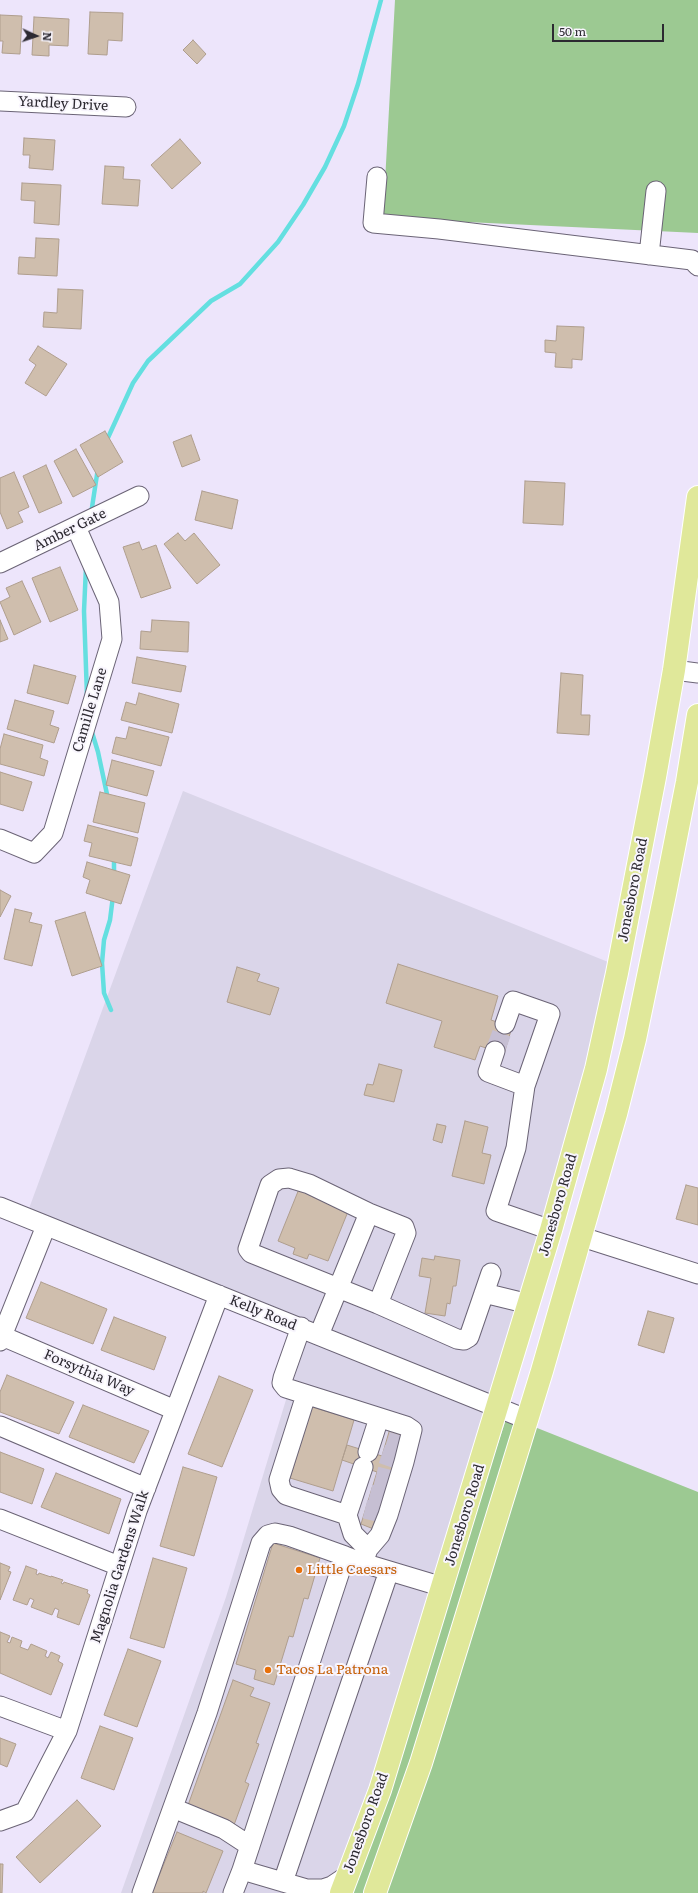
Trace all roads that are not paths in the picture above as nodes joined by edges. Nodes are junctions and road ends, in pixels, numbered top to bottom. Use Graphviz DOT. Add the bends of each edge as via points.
graph roads {
  1 [pos="0,101"];
  2 [pos="126,107"];
  3 [pos="377,177"];
  4 [pos="656,191"];
  5 [pos="649,255"];
  6 [pos="696,261"];
  7 [pos="139,496"];
  8 [pos="698,497"];
  9 [pos="76,528"];
  10 [pos="0,563"];
  11 [pos="674,670"];
  12 [pos="698,673"];
  13 [pos="698,714"];
  14 [pos="0,839"];
  15 [pos="505,1024"];
  16 [pos="496,1051"];
  17 [pos="525,1086"];
  18 [pos="0,1207"];
  19 [pos="370,1213"];
  20 [pos="46,1226"];
  21 [pos="551,1230"];
  22 [pos="582,1237"];
  23 [pos="491,1273"];
  24 [pos="698,1274"];
  25 [pos="338,1288"];
  26 [pos="484,1294"];
  27 [pos="219,1295"];
  28 [pos="378,1304"];
  29 [pos="529,1304"];
  30 [pos="301,1327"];
  31 [pos="319,1336"];
  32 [pos="1,1338"];
  33 [pos="306,1395"];
  34 [pos="498,1407"];
  35 [pos="175,1410"];
  36 [pos="379,1418"];
  37 [pos="526,1419"];
  38 [pos="0,1426"];
  39 [pos="379,1477"];
  40 [pos="146,1488"];
  41 [pos="0,1519"];
  42 [pos="345,1556"];
  43 [pos="365,1556"];
  44 [pos="119,1566"];
  45 [pos="389,1571"];
  46 [pos="442,1587"];
  47 [pos="0,1706"];
  48 [pos="66,1731"];
  49 [pos="173,1808"];
  50 [pos="0,1821"];
  51 [pos="250,1846"];
  52 [pos="242,1870"];
  53 [pos="283,1882"];
  54 [pos="344,1885"];
  55 [pos="309,1891"];
  56 [pos="142,1893"];
  57 [pos="233,1893"];
  58 [pos="375,1893"];
  1 -- 2 [label="street, Yardley Drive"];
  3 -- 5 [label="street" via="373,223"];
  4 -- 5 [label="street"];
  5 -- 6 [label="street"];
  7 -- 9 [label="street, Amber Gate"];
  8 -- 11 [label="main road, Jonesboro Road"];
  9 -- 10 [label="street, Amber Gate"];
  9 -- 14 [label="street, Camille Lane" via="109,602 112,639 53,833 34,853"];
  11 -- 12 [label="street"];
  11 -- 21 [label="main road, Jonesboro Road" via="617,973 596,1070"];
  13 -- 22 [label="main road" via="673,857 635,1039"];
  15 -- 17 [label="street" via="513,1001 550,1014"];
  16 -- 17 [label="street" via="488,1072"];
  17 -- 21 [label="street" via="516,1148 496,1211"];
  18 -- 20 [label="street, Kelly Road"];
  19 -- 25 [label="street"];
  19 -- 25 [label="street" via="309,1184 289,1178 270,1185 248,1250"];
  19 -- 28 [label="street" via="404,1227 406,1233"];
  20 -- 27 [label="street, Kelly Road"];
  20 -- 32 [label="street"];
  21 -- 29 [label="main road, Jonesboro Road"];
  22 -- 24 [label="street"];
  22 -- 37 [label="main road"];
  23 -- 26 [label="street"];
  25 -- 28 [label="street"];
  25 -- 31 [label="street"];
  26 -- 28 [label="street" via="469,1337 464,1340"];
  26 -- 29 [label="street"];
  27 -- 30 [label="street, Kelly Road"];
  27 -- 35 [label="street, Magnolia Gardens Walk"];
  29 -- 34 [label="main road, Jonesboro Road"];
  30 -- 31 [label="street, Kelly Road"];
  30 -- 33 [label="street" via="282,1383 286,1388"];
  31 -- 34 [label="street, Kelly Road"];
  32 -- 35 [label="street, Forsythia Way"];
  33 -- 36 [label="street"];
  33 -- 39 [label="street" via="279,1480 286,1495"];
  34 -- 37 [label="street, Kelly Road"];
  34 -- 46 [label="main road, Jonesboro Road"];
  35 -- 40 [label="street, Magnolia Gardens Walk"];
  36 -- 39 [label="street"];
  36 -- 39 [label="street" via="412,1430"];
  37 -- 58 [label="main road" via="421,1763"];
  38 -- 40 [label="street"];
  39 -- 43 [label="street" via="380,1535"];
  39 -- 43 [label="street" via="353,1534"];
  40 -- 44 [label="street, Magnolia Gardens Walk"];
  41 -- 44 [label="street"];
  42 -- 43 [label="street"];
  42 -- 49 [label="street" via="289,1536 268,1535 261,1543 226,1656"];
  42 -- 51 [label="street"];
  43 -- 45 [label="street"];
  44 -- 48 [label="street, Magnolia Gardens Walk"];
  45 -- 46 [label="street"];
  45 -- 53 [label="street"];
  46 -- 54 [label="main road, Jonesboro Road" via="380,1790"];
  47 -- 48 [label="street"];
  48 -- 50 [label="street, Magnolia Gardens Walk" via="25,1812"];
  49 -- 51 [label="street" via="224,1829"];
  49 -- 56 [label="street"];
  51 -- 52 [label="street"];
  52 -- 53 [label="street"];
  52 -- 57 [label="street"];
  53 -- 55 [label="street"];
  54 -- 55 [label="street"];
}
